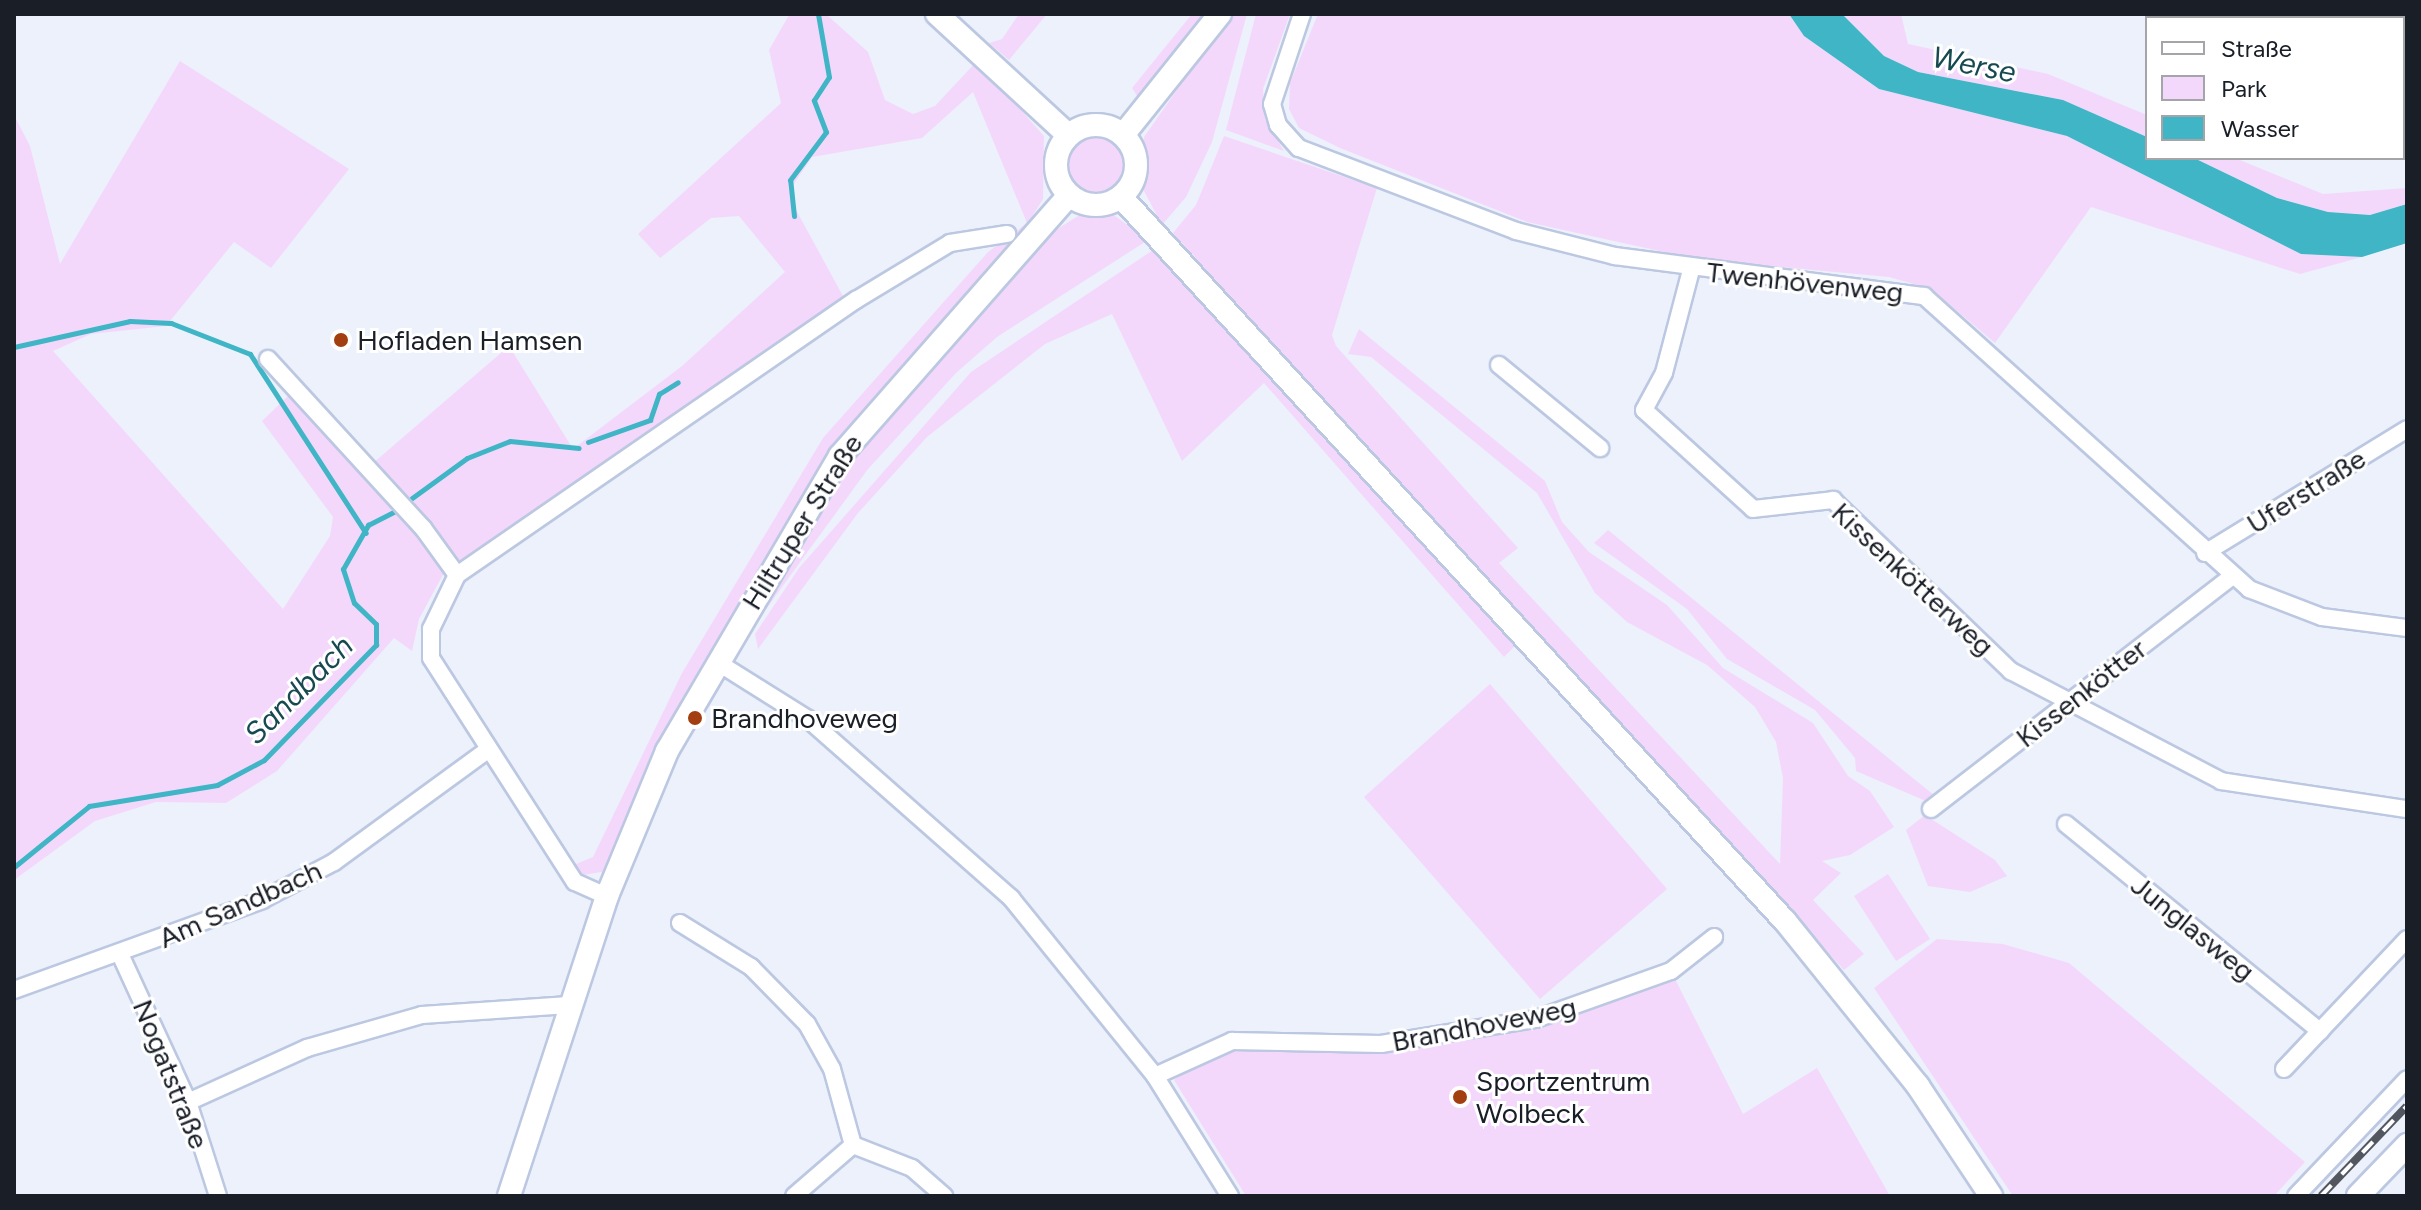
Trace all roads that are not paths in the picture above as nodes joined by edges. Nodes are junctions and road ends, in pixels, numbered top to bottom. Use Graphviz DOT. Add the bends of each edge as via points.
graph roads {
  1 [pos="937,14"];
  2 [pos="1220,14"];
  3 [pos="1302,14"];
  4 [pos="1068,135"];
  5 [pos="1123,135"];
  6 [pos="1069,195"];
  7 [pos="1121,197"];
  8 [pos="1007,234"];
  9 [pos="1691,270"];
  10 [pos="268,359"];
  11 [pos="1499,365"];
  12 [pos="2407,429"];
  13 [pos="1600,448"];
  14 [pos="2205,553"];
  15 [pos="457,575"];
  16 [pos="2232,576"];
  17 [pos="2407,628"];
  18 [pos="717,662"];
  19 [pos="2071,701"];
  20 [pos="486,751"];
  21 [pos="1931,809"];
  22 [pos="2407,809"];
  23 [pos="2066,824"];
  24 [pos="607,896"];
  25 [pos="680,923"];
  26 [pos="1714,937"];
  27 [pos="2407,939"];
  28 [pos="120,954"];
  29 [pos="14,990"];
  30 [pos="569,1005"];
  31 [pos="2320,1031"];
  32 [pos="2284,1069"];
  33 [pos="1155,1076"];
  34 [pos="2407,1079"];
  35 [pos="188,1102"];
  36 [pos="853,1145"];
  37 [pos="2407,1145"];
  38 [pos="218,1196"];
  39 [pos="509,1196"];
  40 [pos="794,1196"];
  41 [pos="944,1196"];
  42 [pos="1230,1196"];
  43 [pos="1991,1196"];
  44 [pos="2296,1196"];
  45 [pos="2358,1196"];
  1 -- 4 [label="main road"];
  2 -- 5 [label="main road"];
  3 -- 9 [label="street, Twenhövenweg" via="1272,104 1278,125 1299,148 1516,231"];
  4 -- 5 [label="main road" via="1093,124"];
  4 -- 6 [label="main road" via="1055,168"];
  5 -- 7 [label="main road" via="1135,174"];
  6 -- 7 [label="main road" via="1094,205"];
  6 -- 18 [label="main road, Hiltruper Straße" via="874,410"];
  7 -- 43 [label="main road" via="1743,873 1863,1014"];
  8 -- 15 [label="street" via="950,243 856,300"];
  9 -- 14 [label="street, Twenhövenweg" via="1889,286 1924,296"];
  9 -- 19 [label="street, Kissenkötterweg" via="1664,373 1644,410 1753,509 1833,500 2011,671"];
  10 -- 15 [label="street" via="423,528"];
  11 -- 13 [label="street"];
  12 -- 14 [label="street, Uferstraße"];
  14 -- 16 [label="street, Twenhövenweg"];
  15 -- 20 [label="street" via="431,629 431,658"];
  16 -- 17 [label="street, Twenhövenweg" via="2280,605"];
  16 -- 19 [label="street, Kissenkötter"];
  18 -- 24 [label="main road, Hiltruper Straße" via="657,771"];
  18 -- 33 [label="street" via="808,719 991,877 1079,972"];
  19 -- 21 [label="street, Kissenkötter"];
  19 -- 22 [label="street" via="2221,781"];
  20 -- 24 [label="street" via="575,882"];
  20 -- 28 [label="street, Am Sandbach" via="334,862 262,900"];
  23 -- 31 [label="street, Junglasweg"];
  24 -- 30 [label="main road, Hiltruper Straße"];
  25 -- 36 [label="street" via="751,967 807,1024 832,1069"];
  26 -- 33 [label="street, Brandhoveweg" via="1671,971 1607,1000 1467,1033 1381,1044 1232,1041"];
  27 -- 31 [label="street"];
  28 -- 29 [label="street, Am Sandbach"];
  28 -- 35 [label="street, Nogatstraße"];
  30 -- 35 [label="street" via="422,1015 307,1048"];
  30 -- 39 [label="main road, Hiltruper Straße"];
  31 -- 32 [label="street"];
  33 -- 42 [label="street"];
  34 -- 44 [label="street"];
  35 -- 38 [label="street, Nogatstraße"];
  36 -- 40 [label="street"];
  36 -- 41 [label="street" via="901,1162"];
  37 -- 45 [label="main road"];
}
